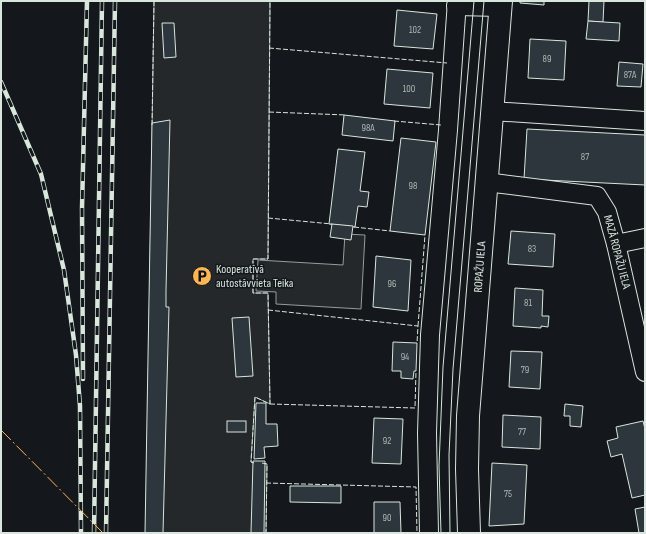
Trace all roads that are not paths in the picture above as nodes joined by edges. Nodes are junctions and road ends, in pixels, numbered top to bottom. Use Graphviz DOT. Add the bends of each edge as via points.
graph roads {
  1 [pos="456,4"];
  2 [pos="500,4"];
  3 [pos="491,111"];
  4 [pos="645,121"];
  5 [pos="486,182"];
  6 [pos="645,238"];
  7 [pos="616,244"];
  8 [pos="645,372"];
  9 [pos="429,533"];
  10 [pos="469,533"];
  1 -- 2 [label="street"];
  1 -- 9 [label="street" via="447,146 430,335 427,433"];
  2 -- 3 [label="street, ROPAŽU IELA"];
  3 -- 4 [label="street"];
  3 -- 5 [label="street, ROPAŽU IELA"];
  5 -- 7 [label="street, MAZĀ ROPAŽU IELA" via="597,196 607,212"];
  5 -- 10 [label="street, ROPAŽU IELA" via="468,416"];
  6 -- 7 [label="street"];
  7 -- 8 [label="street, MAZĀ ROPAŽU IELA"];
}
